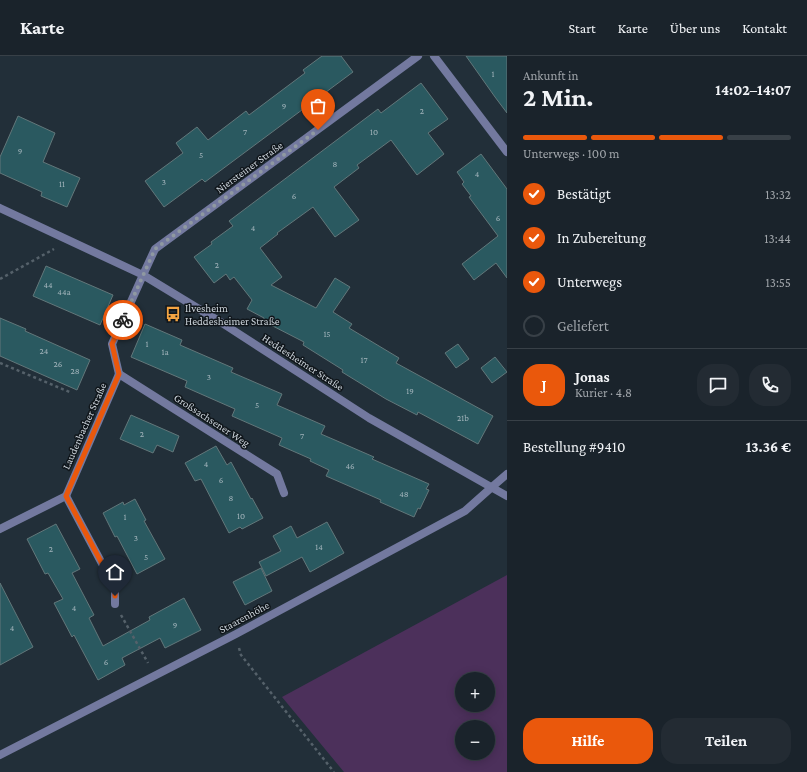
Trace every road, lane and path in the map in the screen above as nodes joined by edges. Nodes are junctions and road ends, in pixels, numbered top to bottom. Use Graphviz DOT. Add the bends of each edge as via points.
graph roads {
  1 [pos="418,56"];
  2 [pos="434,56"];
  3 [pos="507,152"];
  4 [pos="0,208"];
  5 [pos="70,240"];
  6 [pos="143,275"];
  7 [pos="0,279"];
  8 [pos="0,363"];
  9 [pos="119,374"];
  10 [pos="72,393"];
  11 [pos="507,474"];
  12 [pos="492,487"];
  13 [pos="284,493"];
  14 [pos="66,496"];
  15 [pos="507,496"];
  16 [pos="0,529"];
  17 [pos="115,604"];
  18 [pos="236,634"];
  19 [pos="155,676"];
  20 [pos="0,755"];
  21 [pos="334,772"];
  1 -- 6 [label="street, Niersteiner Straße" via="155,249"];
  2 -- 3 [label="street"];
  4 -- 5 [label="street, Heddesheimer Straße"];
  5 -- 6 [label="street, Heddesheimer Straße"];
  5 -- 7 [label="path"];
  6 -- 9 [label="street, Laudenbacher Straße" via="112,344"];
  6 -- 12 [label="street, Heddesheimer Straße" via="370,418"];
  8 -- 10 [label="path"];
  9 -- 13 [label="street, Großsachsener Weg" via="277,474"];
  9 -- 14 [label="street, Laudenbacher Straße"];
  11 -- 12 [label="street, Staarenhöhe"];
  12 -- 15 [label="street, Heddesheimer Straße"];
  12 -- 18 [label="street, Staarenhöhe" via="465,511"];
  14 -- 16 [label="street"];
  14 -- 17 [label="street" via="115,588"];
  17 -- 19 [label="path"];
  18 -- 19 [label="street, Staarenhöhe"];
  18 -- 21 [label="path" via="241,656"];
  19 -- 20 [label="street, Staarenhöhe"];
}
